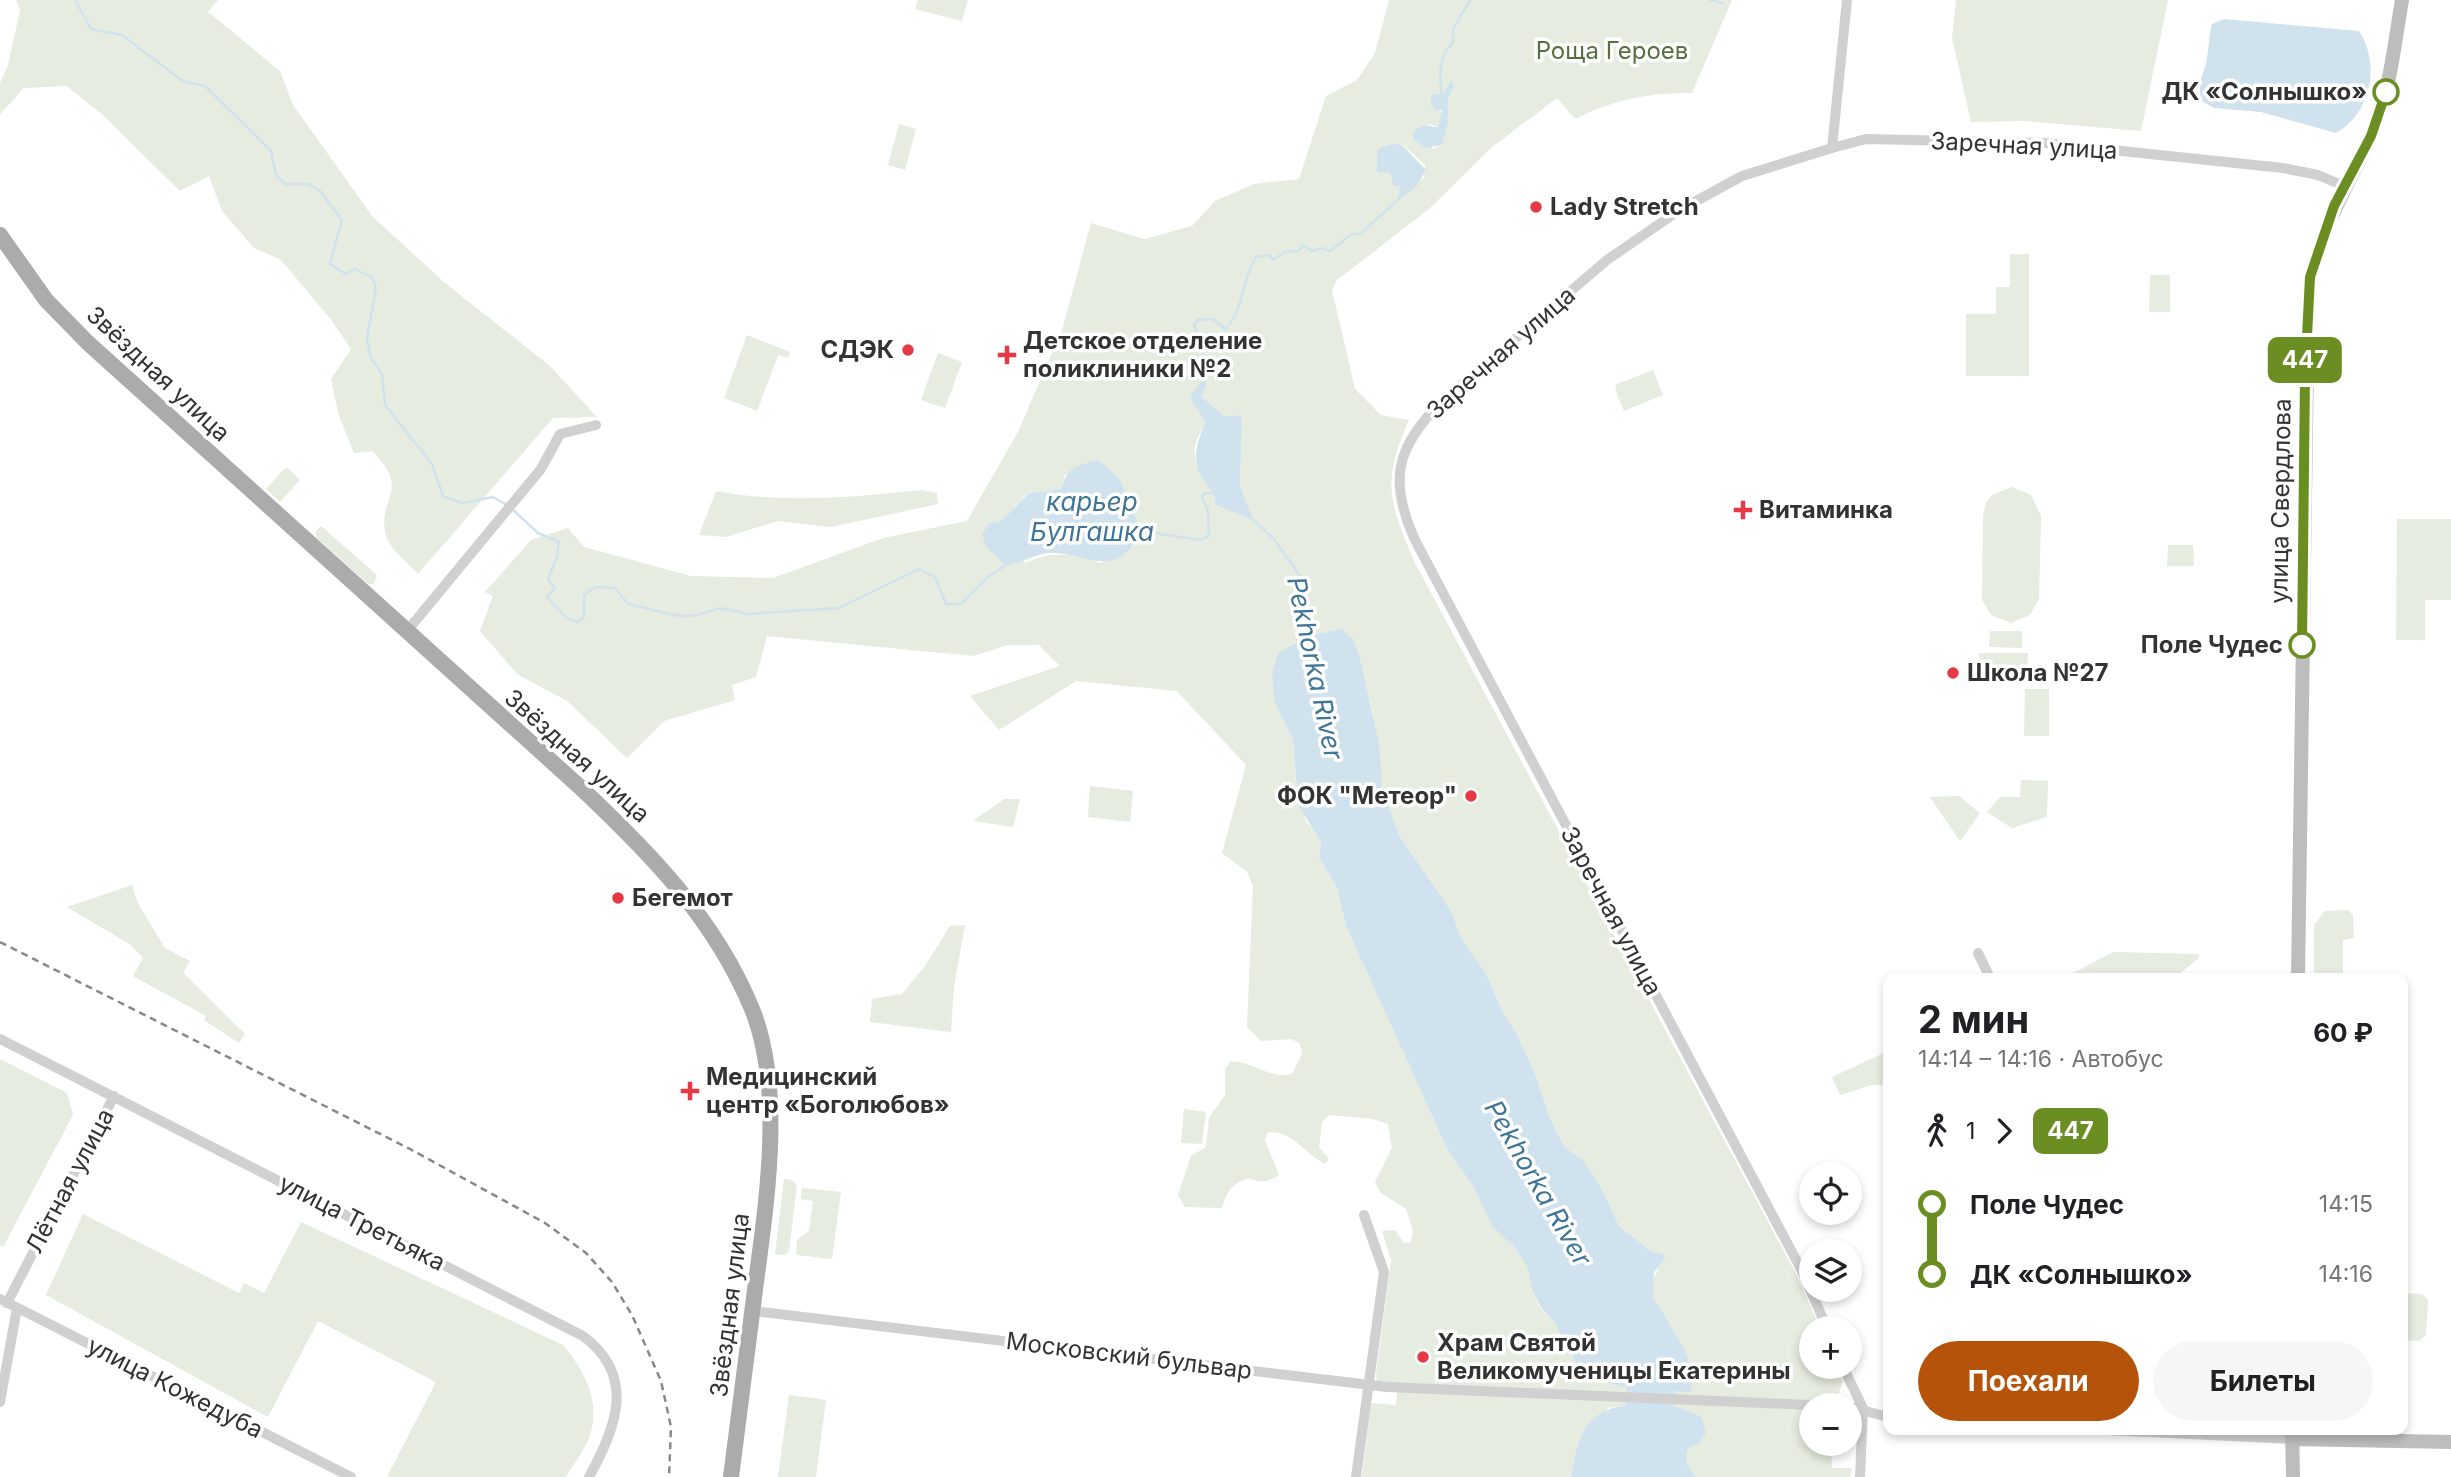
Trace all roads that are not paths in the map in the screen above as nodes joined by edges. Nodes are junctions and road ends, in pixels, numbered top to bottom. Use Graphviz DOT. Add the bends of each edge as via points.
graph roads {
  1 [pos="1847,0"];
  2 [pos="2403,0"];
  3 [pos="1832,148"];
  4 [pos="2344,186"];
  5 [pos="0,235"];
  6 [pos="596,425"];
  7 [pos="407,631"];
  8 [pos="1978,953"];
  9 [pos="1988,973"];
  10 [pos="2298,973"];
  11 [pos="0,1039"];
  12 [pos="114,1096"];
  13 [pos="1364,1215"];
  14 [pos="8,1304"];
  15 [pos="752,1311"];
  16 [pos="1822,1316"];
  17 [pos="1849,1379"];
  18 [pos="1367,1385"];
  19 [pos="0,1402"];
  20 [pos="1799,1404"];
  21 [pos="1863,1408"];
  22 [pos="1883,1415"];
  23 [pos="2292,1435"];
  24 [pos="2312,1435"];
  25 [pos="2451,1442"];
  26 [pos="351,1477"];
  27 [pos="589,1477"];
  28 [pos="730,1477"];
  29 [pos="1356,1477"];
  30 [pos="1860,1477"];
  31 [pos="2292,1477"];
  1 -- 3 [label="street"];
  2 -- 4 [label="main road, улица Свердлова" via="2386,92 2371,136"];
  3 -- 4 [label="street, Заречная улица" via="1866,139 2054,144 2283,168"];
  3 -- 16 [label="street, Заречная улица" via="1742,176 1678,211 1607,260 1416,427 1403,456 1398,486 1406,520 1424,559"];
  4 -- 10 [label="main road, улица Свердлова" via="2316,254 2308,295"];
  5 -- 7 [label="main road, Звёздная улица" via="46,300 86,342"];
  6 -- 7 [label="street" via="560,435 541,469"];
  7 -- 15 [label="main road, Звёздная улица" via="644,848 713,934 737,978 755,1017 768,1096 768,1175"];
  8 -- 9 [label="street"];
  11 -- 12 [label="street, улица Третьяка"];
  12 -- 14 [label="street, Лётная улица"];
  12 -- 27 [label="street, улица Третьяка" via="598,1347 617,1397 612,1432"];
  13 -- 18 [label="street" via="1384,1272"];
  14 -- 19 [label="street, Лётная улица"];
  14 -- 26 [label="street, улица Кожедуба"];
  15 -- 18 [label="street, Московский бульвар"];
  15 -- 28 [label="main road, Звёздная улица"];
  17 -- 21 [label="street"];
  18 -- 20 [label="street, Московский бульвар"];
  18 -- 29 [label="street"];
  21 -- 22 [label="street"];
  21 -- 30 [label="street"];
  23 -- 31 [label="main road"];
  24 -- 25 [label="main road"];
}
